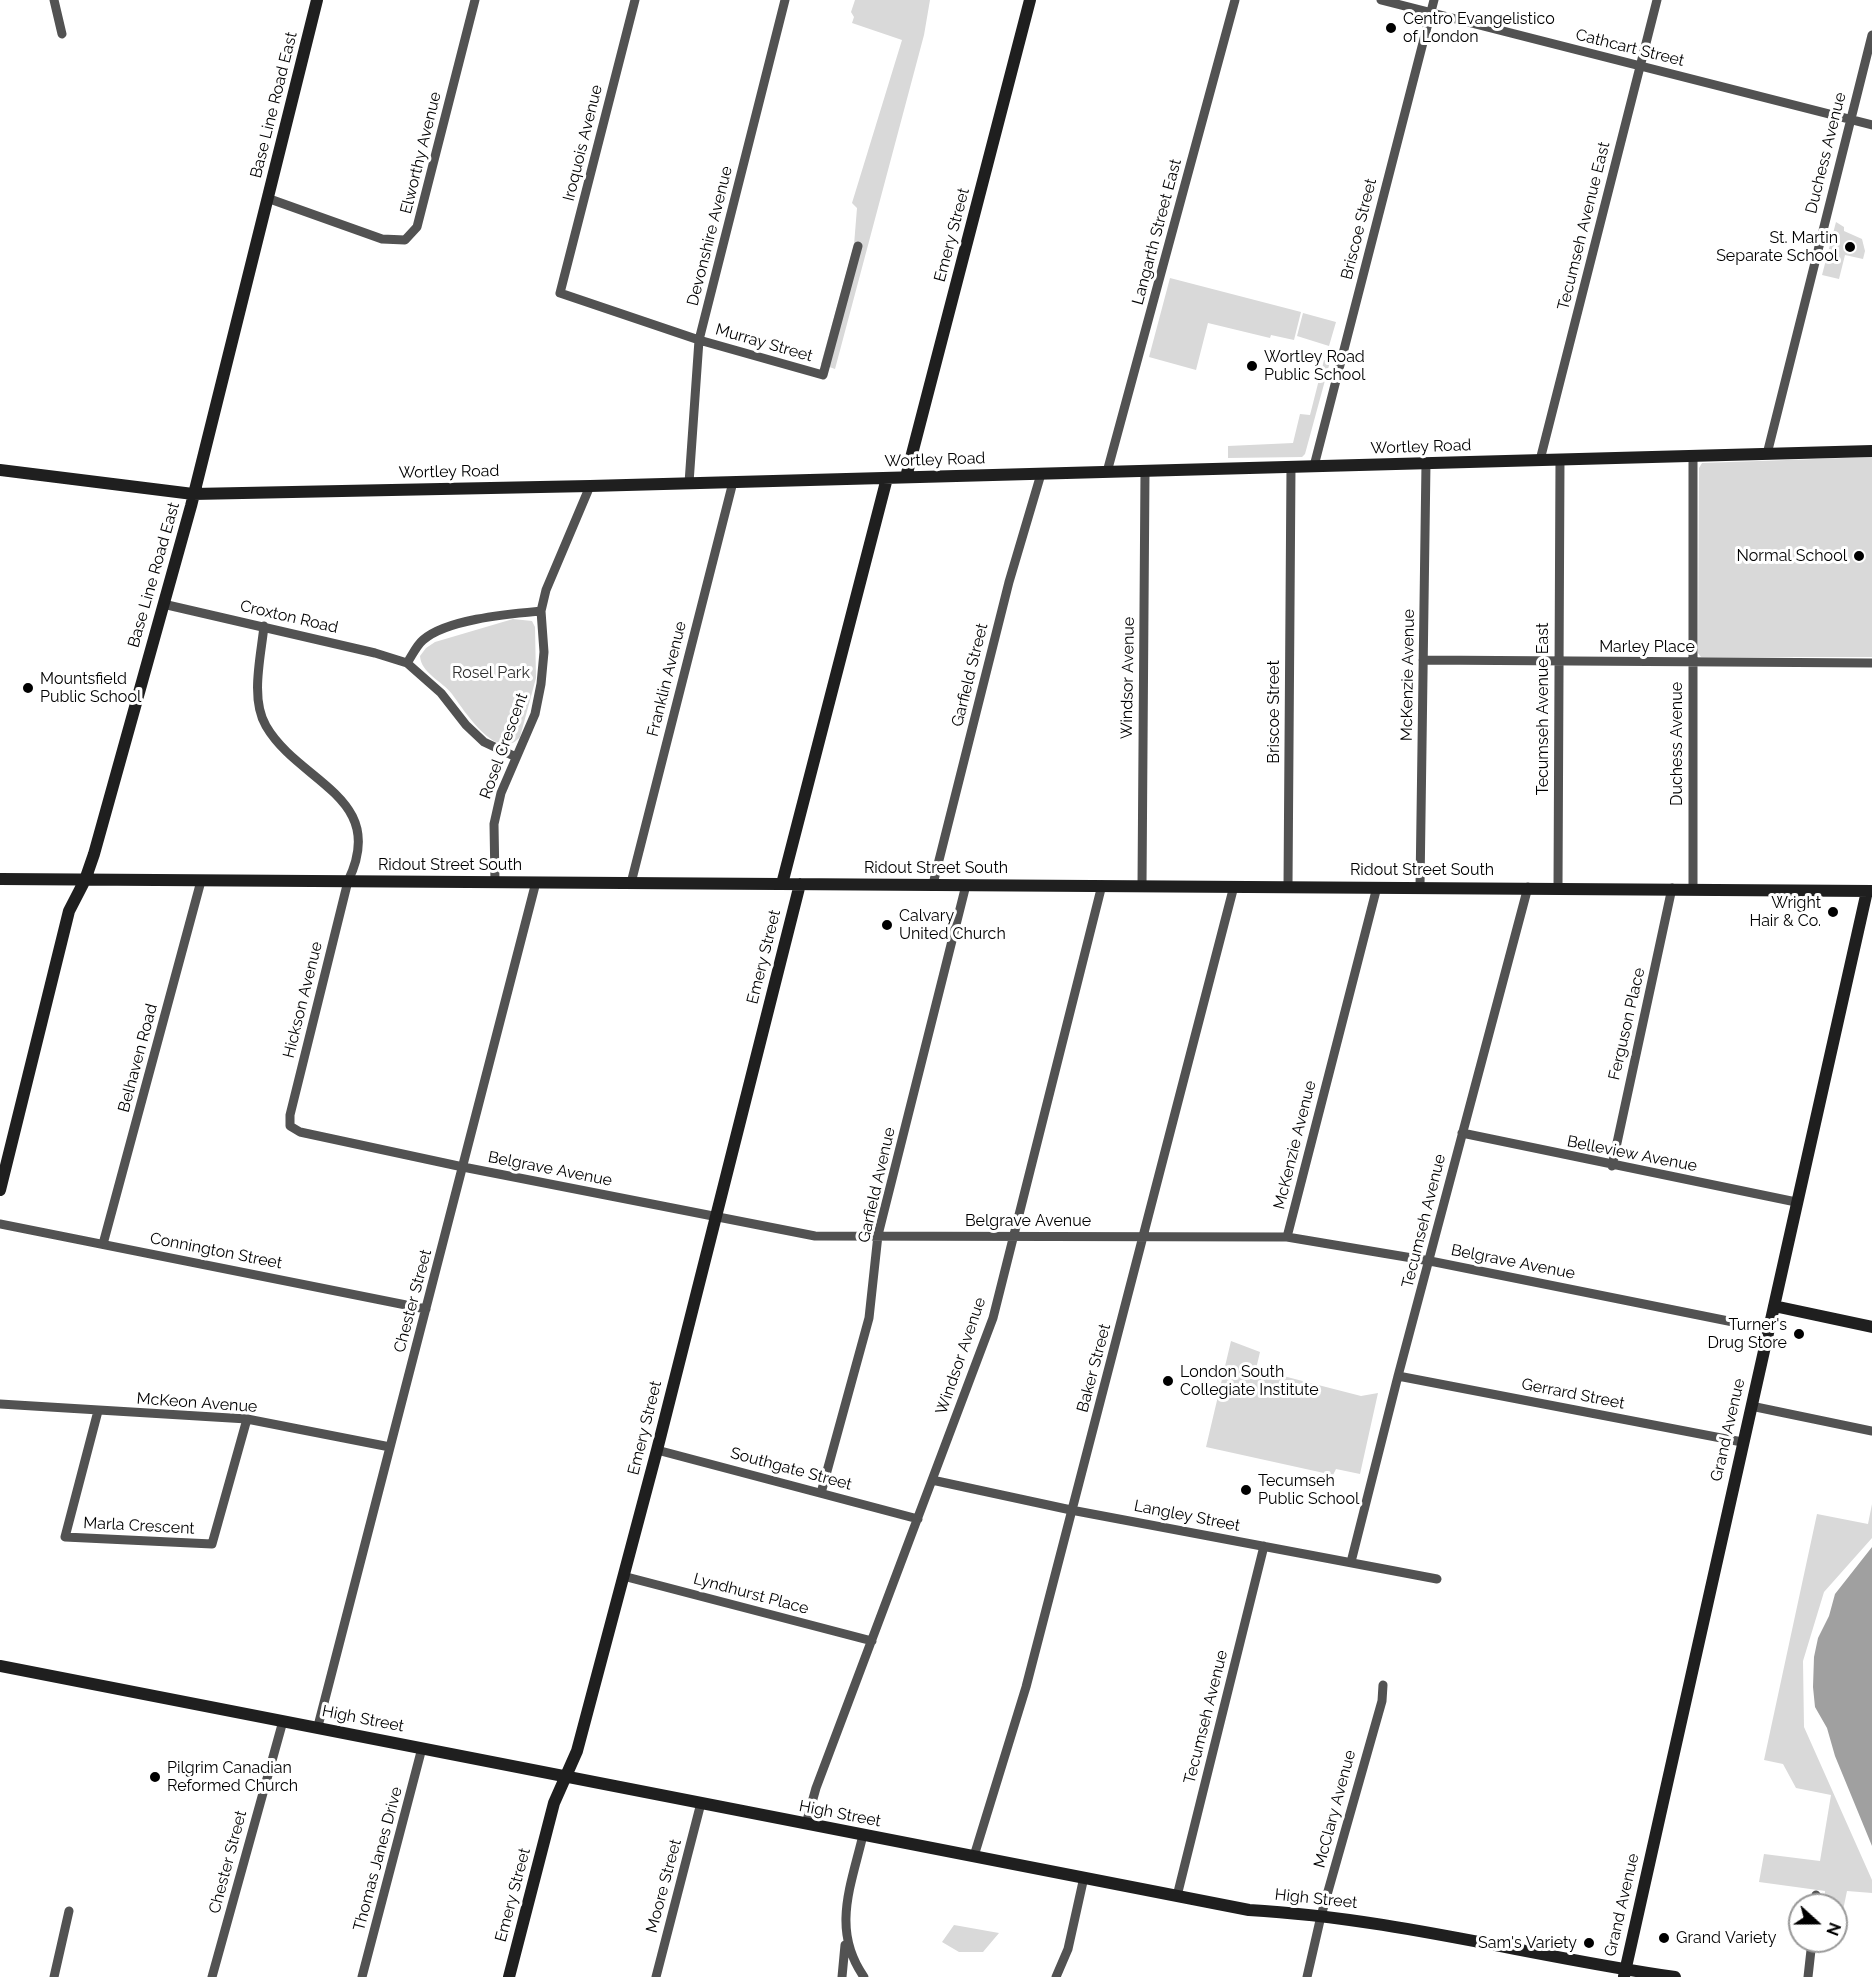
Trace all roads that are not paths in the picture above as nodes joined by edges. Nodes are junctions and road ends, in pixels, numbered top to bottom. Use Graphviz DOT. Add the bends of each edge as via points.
graph roads {
  1 [pos="54,0"];
  2 [pos="318,0"];
  3 [pos="475,0"];
  4 [pos="635,0"];
  5 [pos="784,0"];
  6 [pos="1030,0"];
  7 [pos="1235,0"];
  8 [pos="1381,0"];
  9 [pos="1434,0"];
  10 [pos="1657,0"];
  11 [pos="1430,13"];
  12 [pos="62,34"];
  13 [pos="1872,35"];
  14 [pos="1641,66"];
  15 [pos="1850,120"];
  16 [pos="1872,125"];
  17 [pos="267,198"];
  18 [pos="858,246"];
  19 [pos="560,294"];
  20 [pos="699,340"];
  21 [pos="1872,451"];
  22 [pos="1767,454"];
  23 [pos="1693,456"];
  24 [pos="1560,459"];
  25 [pos="1540,460"];
  26 [pos="1426,463"];
  27 [pos="1314,466"];
  28 [pos="1291,467"];
  29 [pos="0,470"];
  30 [pos="1145,471"];
  31 [pos="1107,472"];
  32 [pos="1041,474"];
  33 [pos="906,477"];
  34 [pos="887,478"];
  35 [pos="733,482"];
  36 [pos="689,483"];
  37 [pos="590,486"];
  38 [pos="193,494"];
  39 [pos="163,604"];
  40 [pos="541,611"];
  41 [pos="264,626"];
  42 [pos="1423,660"];
  43 [pos="1557,662"];
  44 [pos="1692,662"];
  45 [pos="407,663"];
  46 [pos="1872,663"];
  47 [pos="516,758"];
  48 [pos="0,879"];
  49 [pos="85,880"];
  50 [pos="201,881"];
  51 [pos="348,881"];
  52 [pos="495,882"];
  53 [pos="536,882"];
  54 [pos="631,883"];
  55 [pos="782,884"];
  56 [pos="800,884"];
  57 [pos="933,884"];
  58 [pos="966,885"];
  59 [pos="1102,885"];
  60 [pos="1142,885"];
  61 [pos="1234,886"];
  62 [pos="1288,886"];
  63 [pos="1377,887"];
  64 [pos="1420,887"];
  65 [pos="1528,887"];
  66 [pos="1558,888"];
  67 [pos="1672,888"];
  68 [pos="1693,888"];
  69 [pos="1869,891"];
  70 [pos="290,1126"];
  71 [pos="1462,1133"];
  72 [pos="1612,1166"];
  73 [pos="463,1167"];
  74 [pos="0,1190"];
  75 [pos="1796,1202"];
  76 [pos="715,1218"];
  77 [pos="0,1224"];
  78 [pos="878,1235"];
  79 [pos="1145,1236"];
  80 [pos="1012,1237"];
  81 [pos="1287,1237"];
  82 [pos="103,1244"];
  83 [pos="1430,1261"];
  84 [pos="1774,1306"];
  85 [pos="426,1309"];
  86 [pos="1872,1327"];
  87 [pos="1768,1329"];
  88 [pos="1398,1376"];
  89 [pos="0,1404"];
  90 [pos="1751,1406"];
  91 [pos="98,1411"];
  92 [pos="247,1419"];
  93 [pos="1872,1431"];
  94 [pos="1742,1442"];
  95 [pos="390,1447"];
  96 [pos="657,1450"];
  97 [pos="932,1480"];
  98 [pos="821,1492"];
  99 [pos="1071,1510"];
  100 [pos="918,1519"];
  101 [pos="1264,1546"];
  102 [pos="1352,1562"];
  103 [pos="623,1576"];
  104 [pos="1437,1579"];
  105 [pos="872,1641"];
  106 [pos="0,1666"];
  107 [pos="1383,1685"];
  108 [pos="283,1721"];
  109 [pos="318,1726"];
  110 [pos="422,1748"];
  111 [pos="566,1777"];
  112 [pos="701,1803"];
  113 [pos="806,1824"];
  114 [pos="863,1835"];
  115 [pos="974,1856"];
  116 [pos="1084,1877"];
  117 [pos="1177,1896"];
  118 [pos="69,1911"];
  119 [pos="1322,1916"];
  120 [pos="846,1924"];
  121 [pos="1811,1953"];
  122 [pos="1624,1974"];
  123 [pos="54,1977"];
  124 [pos="212,1977"];
  125 [pos="362,1977"];
  126 [pos="509,1977"];
  127 [pos="656,1977"];
  128 [pos="842,1977"];
  129 [pos="864,1977"];
  130 [pos="1056,1977"];
  131 [pos="1307,1977"];
  132 [pos="1676,1977"];
  133 [pos="1808,1977"];
  1 -- 12 [label="street"];
  2 -- 17 [label="street, Base Line Road East"];
  3 -- 17 [label="street, Elworthy Avenue" via="417,227 405,240 382,238"];
  4 -- 19 [label="street, Iroquois Avenue"];
  5 -- 20 [label="street, Devonshire Avenue"];
  6 -- 33 [label="street, Emery Street"];
  7 -- 31 [label="street, Langarth Street East"];
  8 -- 11 [label="street, Cathcart Street"];
  9 -- 11 [label="street, Briscoe Street"];
  10 -- 14 [label="street, Tecumseh Avenue East"];
  11 -- 14 [label="street, Cathcart Street"];
  11 -- 27 [label="street, Briscoe Street"];
  13 -- 15 [label="street, Duchess Avenue"];
  14 -- 15 [label="street, Cathcart Street"];
  14 -- 25 [label="street, Tecumseh Avenue East"];
  15 -- 16 [label="street, Cathcart Street"];
  15 -- 22 [label="street, Duchess Avenue"];
  17 -- 38 [label="street, Base Line Road East"];
  18 -- 20 [label="street, Murray Street" via="823,375"];
  19 -- 20 [label="street, Murray Street"];
  20 -- 36 [label="street, Devonshire Avenue"];
  21 -- 22 [label="street, Wortley Road"];
  22 -- 23 [label="street, Wortley Road"];
  23 -- 24 [label="street, Wortley Road"];
  23 -- 44 [label="street, Duchess Avenue"];
  24 -- 25 [label="street, Wortley Road"];
  24 -- 43 [label="street, Tecumseh Avenue East"];
  25 -- 26 [label="street, Wortley Road"];
  26 -- 27 [label="street, Wortley Road"];
  26 -- 42 [label="street, McKenzie Avenue"];
  27 -- 28 [label="street, Wortley Road"];
  28 -- 30 [label="street, Wortley Road"];
  28 -- 62 [label="street, Briscoe Street"];
  29 -- 38 [label="street, Wortley Road"];
  30 -- 31 [label="street, Wortley Road"];
  30 -- 60 [label="street, Windsor Avenue"];
  31 -- 32 [label="street, Wortley Road"];
  32 -- 33 [label="street, Wortley Road"];
  32 -- 57 [label="street, Garfield Street" via="1009,582"];
  33 -- 34 [label="street, Wortley Road"];
  34 -- 35 [label="street, Wortley Road"];
  34 -- 55 [label="street"];
  35 -- 36 [label="street, Wortley Road"];
  35 -- 54 [label="street, Franklin Avenue"];
  36 -- 37 [label="street, Wortley Road"];
  37 -- 38 [label="street, Wortley Road"];
  37 -- 40 [label="street, Rosel Crescent" via="546,590"];
  38 -- 39 [label="street, Base Line Road East"];
  39 -- 41 [label="street, Croxton Road"];
  39 -- 49 [label="street, Base Line Road East"];
  40 -- 45 [label="street" via="504,613 438,631 422,641"];
  40 -- 47 [label="street, Rosel Crescent" via="541,684 535,714"];
  41 -- 45 [label="street, Croxton Road"];
  41 -- 51 [label="street, Hickson Avenue" via="258,677 265,725 348,808 360,849"];
  42 -- 43 [label="street, Marley Place"];
  42 -- 64 [label="street, McKenzie Avenue"];
  43 -- 44 [label="street, Marley Place"];
  43 -- 66 [label="street, Tecumseh Avenue East"];
  44 -- 46 [label="street, Marley Place"];
  44 -- 68 [label="street, Duchess Avenue"];
  45 -- 47 [label="street, Croxton Road" via="441,693 484,742"];
  47 -- 52 [label="street, Rosel Crescent" via="501,793 494,824"];
  48 -- 49 [label="street, Ridout Street South"];
  49 -- 50 [label="street, Ridout Street South"];
  49 -- 74 [label="street, Base Line Road East" via="69,911"];
  50 -- 51 [label="street, Ridout Street South"];
  50 -- 82 [label="street, Belhaven Road"];
  51 -- 52 [label="street, Ridout Street South"];
  51 -- 70 [label="street, Hickson Avenue"];
  52 -- 53 [label="street, Ridout Street South"];
  53 -- 54 [label="street, Ridout Street South"];
  53 -- 73 [label="street, Chester Street"];
  54 -- 55 [label="street, Ridout Street South"];
  55 -- 56 [label="street, Ridout Street South"];
  56 -- 57 [label="street, Ridout Street South"];
  56 -- 76 [label="street, Emery Street"];
  57 -- 58 [label="street, Ridout Street South"];
  58 -- 59 [label="street, Ridout Street South"];
  58 -- 78 [label="street, Garfield Avenue"];
  59 -- 60 [label="street, Ridout Street South"];
  59 -- 80 [label="street, Windsor Avenue"];
  60 -- 61 [label="street, Ridout Street South"];
  61 -- 62 [label="street, Ridout Street South"];
  61 -- 79 [label="street, Baker Street"];
  62 -- 63 [label="street, Ridout Street South"];
  63 -- 64 [label="street, Ridout Street South"];
  63 -- 81 [label="street, McKenzie Avenue"];
  64 -- 65 [label="street, Ridout Street South"];
  65 -- 66 [label="street, Ridout Street South"];
  65 -- 71 [label="street, Tecumseh Avenue"];
  66 -- 67 [label="street, Ridout Street South"];
  67 -- 68 [label="street, Ridout Street South"];
  67 -- 72 [label="street, Ferguson Place"];
  68 -- 69 [label="street, Ridout Street South"];
  69 -- 75 [label="street, Grand Avenue"];
  70 -- 73 [label="street, Belgrave Avenue" via="300,1132"];
  71 -- 72 [label="street, Belleview Avenue"];
  71 -- 83 [label="street, Tecumseh Avenue"];
  72 -- 75 [label="street, Belleview Avenue"];
  73 -- 76 [label="street, Belgrave Avenue"];
  73 -- 85 [label="street, Chester Street"];
  75 -- 84 [label="street, Grand Avenue"];
  76 -- 78 [label="street, Belgrave Avenue" via="815,1236"];
  76 -- 96 [label="street, Emery Street"];
  77 -- 82 [label="street, Connington Street"];
  78 -- 80 [label="street, Belgrave Avenue"];
  78 -- 98 [label="street, Garfield Avenue" via="868,1318"];
  79 -- 80 [label="street, Belgrave Avenue"];
  79 -- 81 [label="street, Belgrave Avenue"];
  79 -- 99 [label="street, Baker Street"];
  80 -- 97 [label="street, Windsor Avenue" via="993,1318"];
  81 -- 83 [label="street, Belgrave Avenue"];
  82 -- 85 [label="street, Connington Street"];
  83 -- 87 [label="street, Belgrave Avenue"];
  83 -- 88 [label="street, Tecumseh Avenue"];
  84 -- 86 [label="street"];
  84 -- 87 [label="street, Grand Avenue"];
  85 -- 95 [label="street, Chester Street"];
  87 -- 90 [label="street, Grand Avenue"];
  88 -- 94 [label="street, Gerrard Street"];
  88 -- 102 [label="street, Tecumseh Avenue"];
  89 -- 91 [label="street, McKeon Avenue"];
  90 -- 93 [label="street"];
  90 -- 94 [label="street, Grand Avenue"];
  91 -- 92 [label="street, McKeon Avenue"];
  91 -- 92 [label="street, Marla Crescent" via="65,1537 212,1544"];
  92 -- 95 [label="street, McKeon Avenue"];
  94 -- 122 [label="street, Grand Avenue"];
  95 -- 109 [label="street, Chester Street"];
  96 -- 98 [label="street, Southgate Street"];
  96 -- 103 [label="street, Emery Street"];
  97 -- 99 [label="street, Langley Street"];
  97 -- 100 [label="street, Windsor Avenue"];
  98 -- 100 [label="street, Southgate Street"];
  99 -- 101 [label="street, Langley Street"];
  99 -- 115 [label="street, Baker Street" via="1026,1687"];
  100 -- 105 [label="street, Windsor Avenue"];
  101 -- 102 [label="street, Langley Street"];
  101 -- 117 [label="street, Tecumseh Avenue"];
  102 -- 104 [label="street, Langley Street"];
  103 -- 105 [label="street, Lyndhurst Place"];
  103 -- 111 [label="street, Emery Street" via="577,1751"];
  105 -- 113 [label="street, Windsor Avenue"];
  106 -- 108 [label="street, High Street"];
  107 -- 119 [label="street, McClary Avenue" via="1382,1701"];
  108 -- 109 [label="street, High Street"];
  108 -- 124 [label="street, Chester Street"];
  109 -- 110 [label="street, High Street"];
  110 -- 111 [label="street, High Street"];
  110 -- 125 [label="street, Thomas Janes Drive"];
  111 -- 112 [label="street, High Street"];
  111 -- 126 [label="street, Emery Street" via="554,1803"];
  112 -- 113 [label="street, High Street"];
  112 -- 127 [label="street, Moore Street"];
  113 -- 114 [label="street, High Street"];
  114 -- 115 [label="street, High Street"];
  114 -- 120 [label="street" via="847,1902"];
  115 -- 116 [label="street, High Street"];
  116 -- 117 [label="street, High Street"];
  116 -- 130 [label="street" via="1068,1949"];
  117 -- 119 [label="street, High Street" via="1249,1910"];
  118 -- 123 [label="street"];
  119 -- 122 [label="street, High Street" via="1419,1929"];
  119 -- 131 [label="street, McClary Avenue"];
  120 -- 128 [label="street"];
  120 -- 129 [label="street" via="847,1946"];
  121 -- 133 [label="street"];
  122 -- 132 [label="street, High Street"];
}
